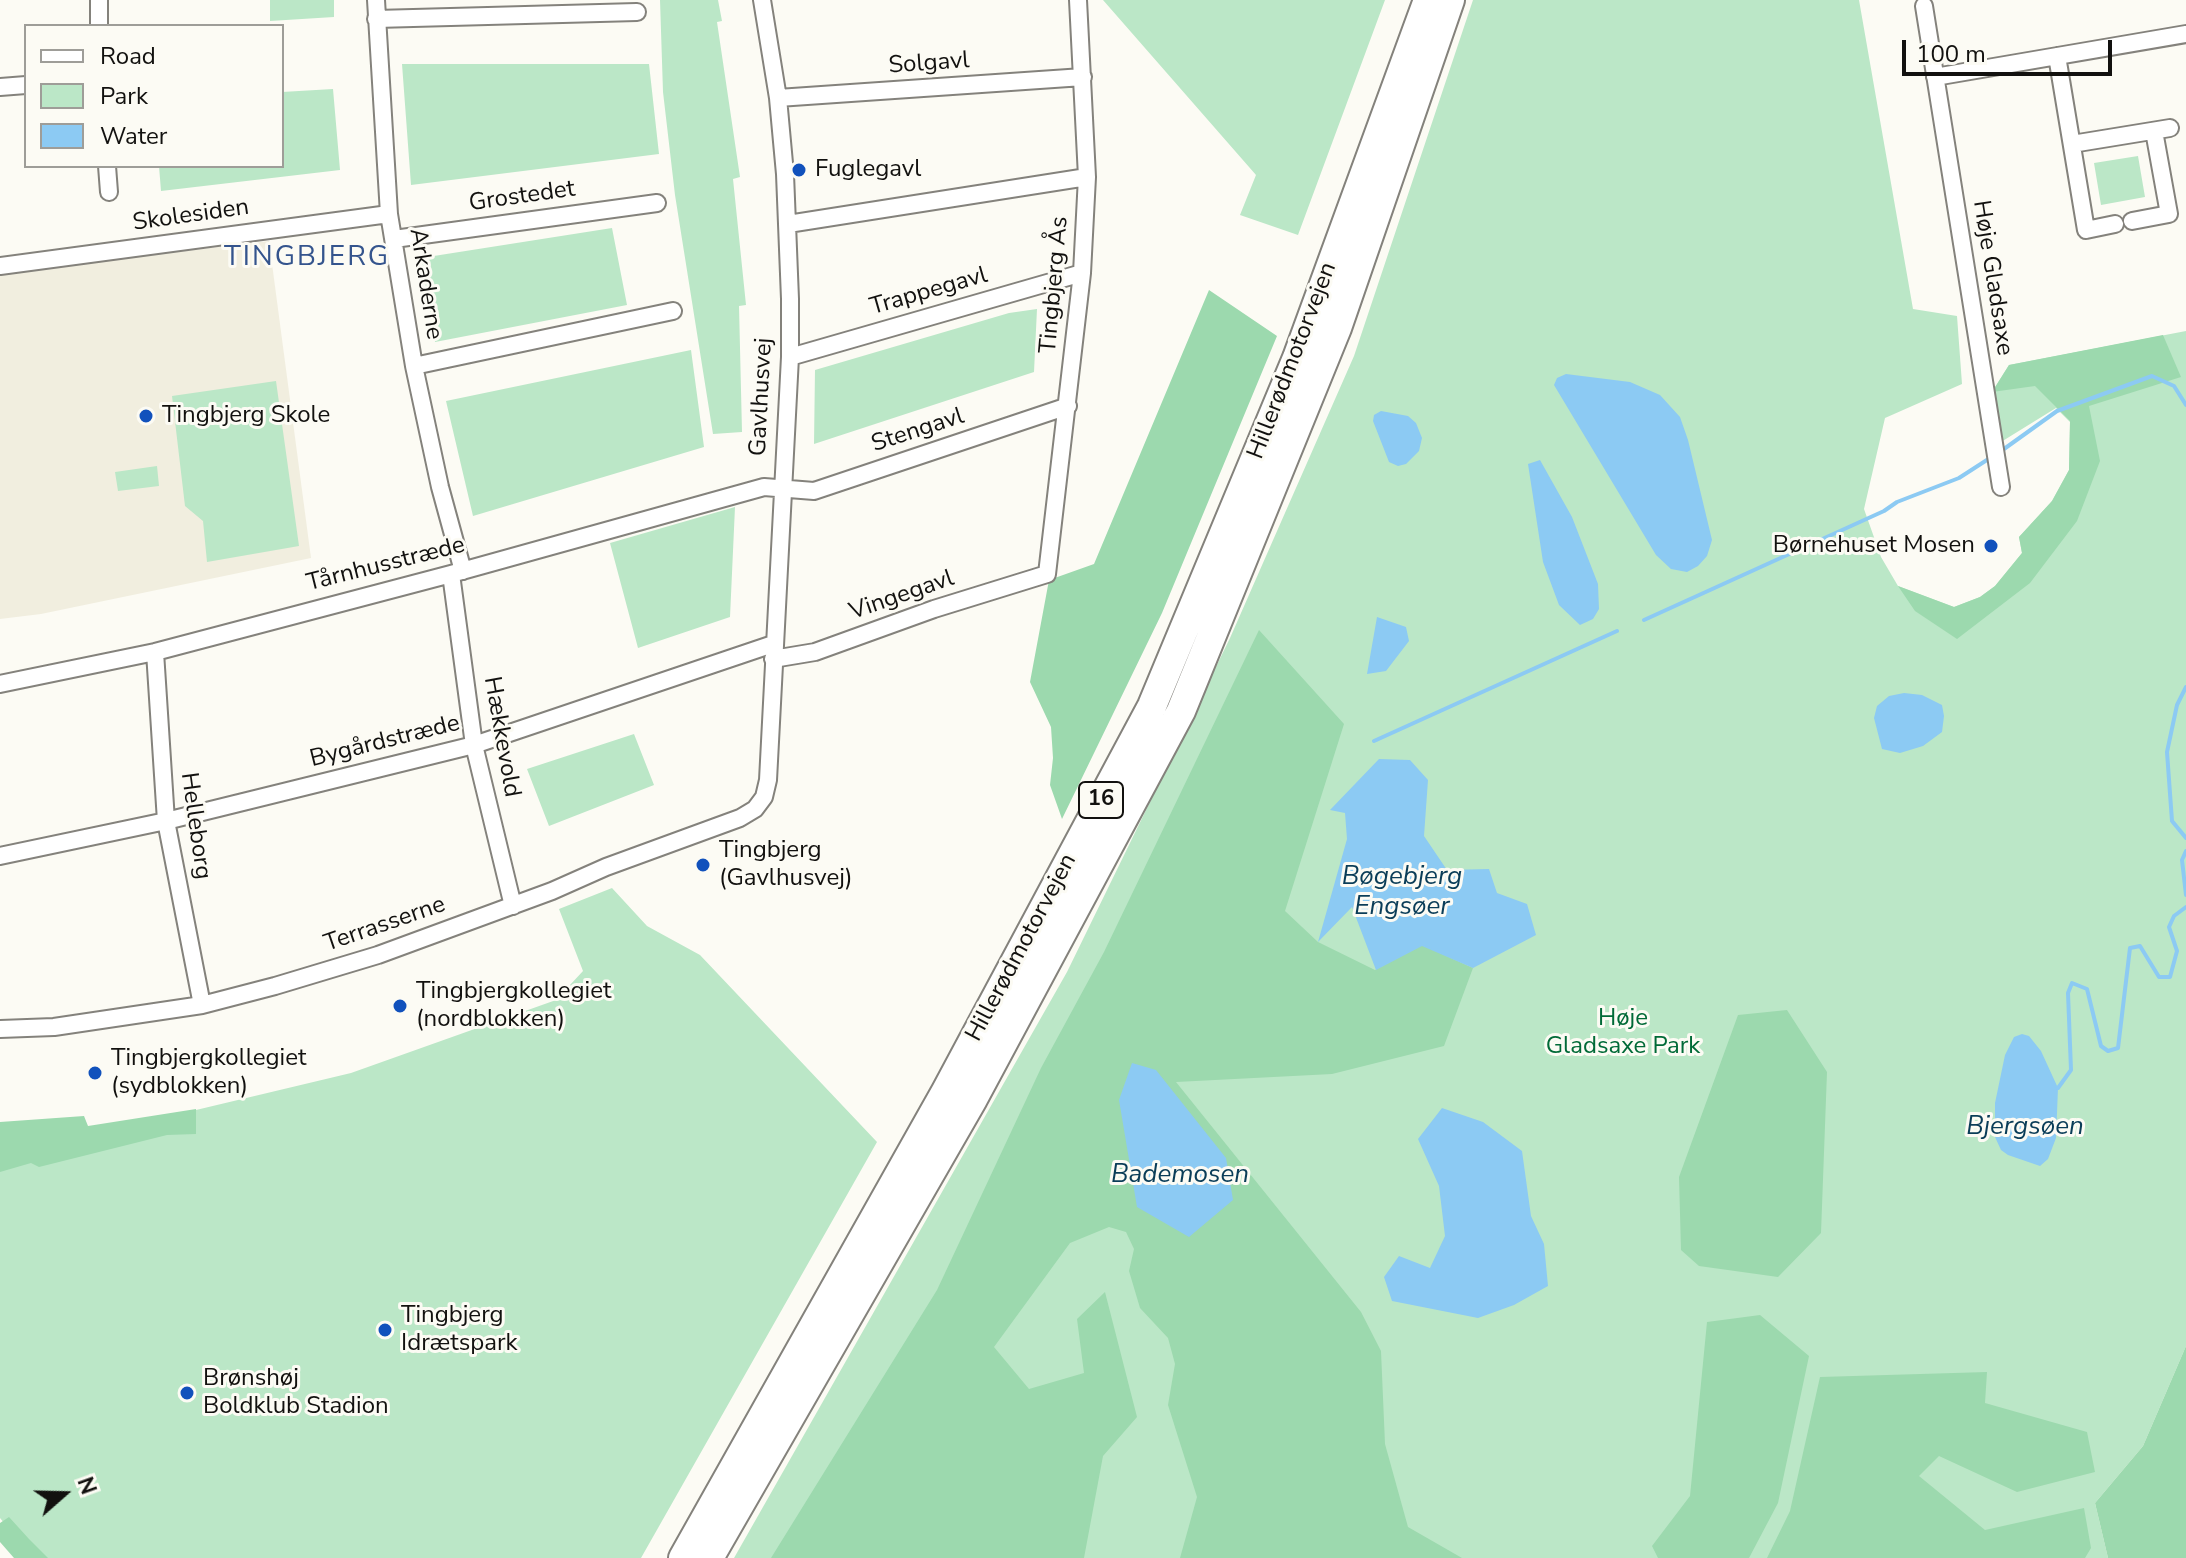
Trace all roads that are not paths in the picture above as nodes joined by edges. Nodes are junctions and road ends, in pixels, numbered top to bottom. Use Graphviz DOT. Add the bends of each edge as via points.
graph roads {
  1 [pos="99,0"];
  2 [pos="376,0"];
  3 [pos="762,0"];
  4 [pos="1078,0"];
  5 [pos="1428,0"];
  6 [pos="1450,0"];
  7 [pos="1924,6"];
  8 [pos="637,12"];
  9 [pos="376,19"];
  10 [pos="99,24"];
  11 [pos="2186,34"];
  12 [pos="2057,56"];
  13 [pos="1083,77"];
  14 [pos="1935,77"];
  15 [pos="24,85"];
  16 [pos="0,87"];
  17 [pos="778,98"];
  18 [pos="2072,144"];
  19 [pos="107,168"];
  20 [pos="1087,177"];
  21 [pos="109,192"];
  22 [pos="657,203"];
  23 [pos="389,214"];
  24 [pos="2132,221"];
  25 [pos="788,224"];
  26 [pos="2115,224"];
  27 [pos="394,239"];
  28 [pos="0,266"];
  29 [pos="1082,273"];
  30 [pos="673,311"];
  31 [pos="790,357"];
  32 [pos="414,366"];
  33 [pos="1068,406"];
  34 [pos="2001,487"];
  35 [pos="781,489"];
  36 [pos="457,572"];
  37 [pos="1047,574"];
  38 [pos="155,652"];
  39 [pos="773,652"];
  40 [pos="0,684"];
  41 [pos="474,745"];
  42 [pos="764,797"];
  43 [pos="166,821"];
  44 [pos="0,856"];
  45 [pos="513,906"];
  46 [pos="202,1005"];
  47 [pos="0,1029"];
  48 [pos="683,1558"];
  49 [pos="709,1558"];
  1 -- 10 [label="street"];
  2 -- 9 [label="street, Arkaderne"];
  3 -- 17 [label="street, Gavlhusvej"];
  4 -- 13 [label="street, Tingbjerg Ås"];
  5 -- 48 [label="highway, Hillerødmotorvejen / 16" via="1297,358 1152,706 946,1091"];
  6 -- 49 [label="highway, Hillerødmotorvejen / 16" via="1337,328 1181,711 973,1099"];
  7 -- 14 [label="street, Høje Gladsaxe"];
  8 -- 9 [label="street"];
  9 -- 23 [label="street, Arkaderne"];
  11 -- 12 [label="street"];
  12 -- 14 [label="street"];
  12 -- 18 [label="street"];
  13 -- 17 [label="street, Solgavl"];
  13 -- 20 [label="street, Tingbjerg Ås"];
  14 -- 34 [label="street, Høje Gladsaxe"];
  15 -- 16 [label="street"];
  17 -- 25 [label="street, Gavlhusvej"];
  18 -- 24 [label="street" via="2162,129 2169,214"];
  18 -- 26 [label="street" via="2086,230"];
  19 -- 21 [label="street"];
  20 -- 25 [label="street"];
  20 -- 29 [label="street, Tingbjerg Ås"];
  22 -- 27 [label="street, Grostedet"];
  23 -- 27 [label="street, Arkaderne"];
  23 -- 28 [label="street, Skolesiden"];
  25 -- 31 [label="street, Gavlhusvej"];
  27 -- 32 [label="street, Arkaderne"];
  29 -- 31 [label="street, Trappegavl"];
  29 -- 33 [label="street, Tingbjerg Ås"];
  30 -- 32 [label="street"];
  31 -- 35 [label="street, Gavlhusvej"];
  32 -- 36 [label="street, Arkaderne"];
  33 -- 35 [label="street, Stengavl" via="814,491"];
  33 -- 37 [label="street, Tingbjerg Ås"];
  35 -- 36 [label="street, Tårnhusstræde" via="764,487"];
  35 -- 39 [label="street, Gavlhusvej"];
  36 -- 38 [label="street, Tårnhusstræde"];
  36 -- 41 [label="street, Hækkevold"];
  37 -- 39 [label="street, Vingegavl" via="815,652"];
  38 -- 40 [label="street, Tårnhusstræde"];
  38 -- 43 [label="street, Helleborg"];
  39 -- 41 [label="street, Bygårdstræde"];
  39 -- 42 [label="street, Gavlhusvej"];
  41 -- 43 [label="street, Bygårdstræde"];
  41 -- 45 [label="street, Hækkevold"];
  42 -- 45 [label="street, Terrasserne" via="740,818"];
  43 -- 44 [label="street, Bygårdstræde"];
  43 -- 46 [label="street, Helleborg"];
  45 -- 46 [label="street, Terrasserne" via="378,955"];
  46 -- 47 [label="street, Terrasserne" via="54,1027"];
}
